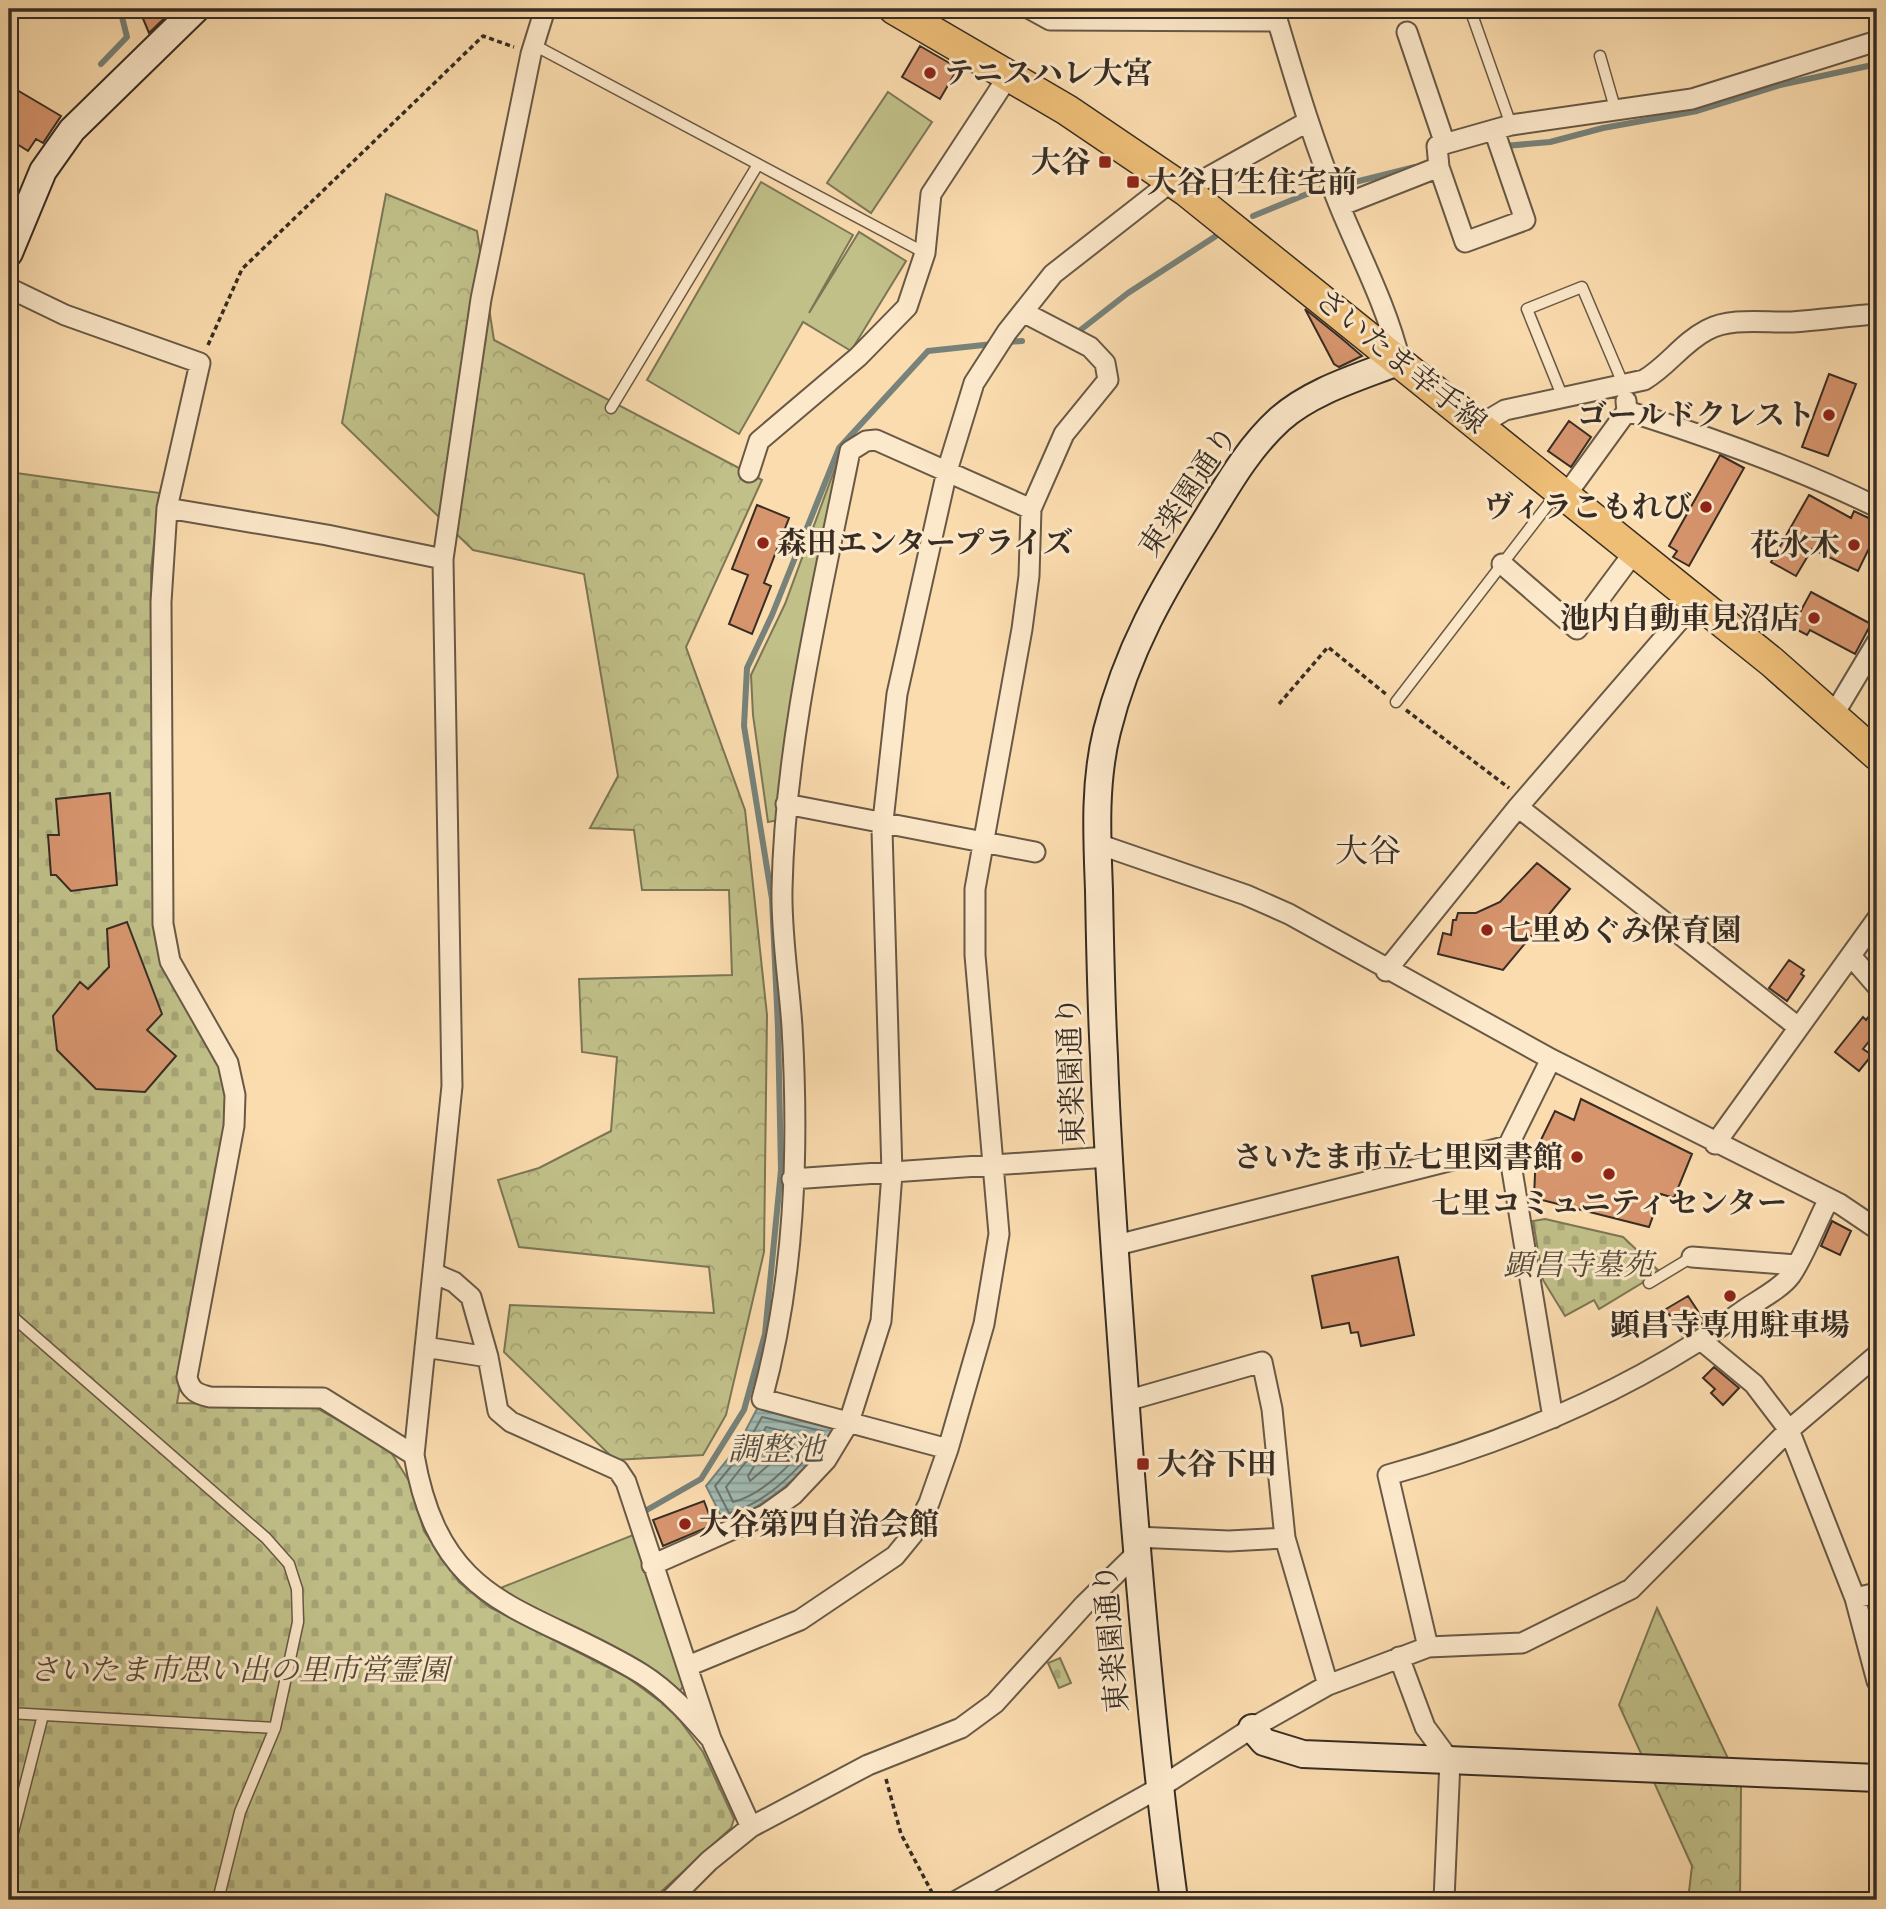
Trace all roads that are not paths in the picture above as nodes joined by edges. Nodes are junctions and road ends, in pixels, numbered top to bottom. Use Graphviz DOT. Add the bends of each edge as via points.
graph roads {
  1 [pos="196,9"];
  2 [pos="545,9"];
  3 [pos="894,9"];
  4 [pos="1030,9"];
  5 [pos="1470,9"];
  6 [pos="1276,15"];
  7 [pos="1407,32"];
  8 [pos="1877,41"];
  9 [pos="533,49"];
  10 [pos="1600,56"];
  11 [pos="1009,75"];
  12 [pos="1615,108"];
  13 [pos="1307,122"];
  14 [pos="1503,127"];
  15 [pos="1445,144"];
  16 [pos="757,166"];
  17 [pos="1439,167"];
  18 [pos="1179,186"];
  19 [pos="1335,193"];
  20 [pos="9,253"];
  21 [pos="925,253"];
  22 [pos="9,288"];
  23 [pos="1023,312"];
  24 [pos="1877,314"];
  25 [pos="1401,361"];
  26 [pos="1625,386"];
  27 [pos="1563,398"];
  28 [pos="611,408"];
  29 [pos="1627,411"];
  30 [pos="1480,425"];
  31 [pos="947,471"];
  32 [pos="749,472"];
  33 [pos="1566,495"];
  34 [pos="1877,507"];
  35 [pos="167,508"];
  36 [pos="1031,509"];
  37 [pos="1635,551"];
  38 [pos="443,559"];
  39 [pos="1502,564"];
  40 [pos="1696,601"];
  41 [pos="1877,642"];
  42 [pos="1396,702"];
  43 [pos="1834,714"];
  44 [pos="1877,755"];
  45 [pos="786,804"];
  46 [pos="1518,807"];
  47 [pos="883,824"];
  48 [pos="983,842"];
  49 [pos="1098,844"];
  50 [pos="1035,852"];
  51 [pos="1877,919"];
  52 [pos="1851,956"];
  53 [pos="1386,971"];
  54 [pos="1877,986"];
  55 [pos="1798,1027"];
  56 [pos="1551,1059"];
  57 [pos="1715,1144"];
  58 [pos="1508,1146"];
  59 [pos="1108,1157"];
  60 [pos="992,1164"];
  61 [pos="892,1174"];
  62 [pos="792,1179"];
  63 [pos="1829,1199"];
  64 [pos="1877,1229"];
  65 [pos="1113,1246"];
  66 [pos="1692,1257"];
  67 [pos="1796,1265"];
  68 [pos="433,1273"];
  69 [pos="1649,1283"];
  70 [pos="9,1295"];
  71 [pos="1702,1341"];
  72 [pos="425,1347"];
  73 [pos="1877,1355"];
  74 [pos="488,1357"];
  75 [pos="1126,1401"];
  76 [pos="1553,1418"];
  77 [pos="849,1422"];
  78 [pos="1789,1430"];
  79 [pos="948,1449"];
  80 [pos="414,1455"];
  81 [pos="1285,1538"];
  82 [pos="1136,1545"];
  83 [pos="652,1565"];
  84 [pos="1877,1593"];
  85 [pos="1856,1598"];
  86 [pos="1428,1647"];
  87 [pos="1399,1657"];
  88 [pos="688,1665"];
  89 [pos="1877,1681"];
  90 [pos="1328,1685"];
  91 [pos="9,1713"];
  92 [pos="43,1715"];
  93 [pos="275,1728"];
  94 [pos="1252,1728"];
  95 [pos="711,1739"];
  96 [pos="1450,1761"];
  97 [pos="1877,1778"];
  98 [pos="1159,1788"];
  99 [pos="751,1827"];
  100 [pos="9,1848"];
  101 [pos="218,1900"];
  102 [pos="670,1900"];
  103 [pos="958,1900"];
  104 [pos="1174,1900"];
  105 [pos="1444,1900"];
  1 -- 20 [label="street" via="72,130 43,171"];
  2 -- 9 [label="street"];
  3 -- 11 [label="main road, さいたま幸手線"];
  4 -- 6 [label="street" via="1050,20"];
  5 -- 14 [label="lane"];
  6 -- 13 [label="street"];
  7 -- 15 [label="street"];
  8 -- 12 [label="street" via="1692,99"];
  9 -- 16 [label="lane"];
  9 -- 38 [label="street" via="481,299"];
  10 -- 12 [label="lane"];
  11 -- 18 [label="main road, さいたま幸手線"];
  11 -- 21 [label="street" via="931,194"];
  12 -- 14 [label="street"];
  13 -- 18 [label="street"];
  13 -- 19 [label="street"];
  14 -- 15 [label="street"];
  14 -- 17 [label="street" via="1525,220 1465,242"];
  15 -- 17 [label="street" via="1437,146"];
  16 -- 21 [label="lane"];
  16 -- 28 [label="lane"];
  17 -- 19 [label="street"];
  18 -- 23 [label="street" via="1053,274"];
  18 -- 25 [label="main road, さいたま幸手線"];
  19 -- 25 [label="street" via="1391,324"];
  21 -- 32 [label="street" via="907,307 858,357 759,441"];
  22 -- 35 [label="street" via="65,315 200,363"];
  23 -- 31 [label="street" via="974,383"];
  23 -- 36 [label="street" via="1090,347 1105,363 1108,380 1064,434"];
  24 -- 26 [label="street" via="1709,328 1686,343 1657,373"];
  25 -- 30 [label="main road, さいたま幸手線"];
  25 -- 49 [label="street, 東楽園通り" via="1304,402 1260,439 1236,472 1165,586 1131,652 1106,735 1097,802"];
  26 -- 27 [label="street"];
  26 -- 27 [label="lane" via="1582,287 1527,309"];
  26 -- 29 [label="street"];
  27 -- 30 [label="street" via="1505,411"];
  29 -- 33 [label="street"];
  29 -- 34 [label="street" via="1842,488"];
  30 -- 33 [label="main road, さいたま幸手線"];
  31 -- 36 [label="street"];
  31 -- 45 [label="street" via="876,440 866,440 850,451 795,729"];
  31 -- 47 [label="street" via="897,694"];
  33 -- 37 [label="main road, さいたま幸手線"];
  33 -- 39 [label="lane" via="1550,502"];
  35 -- 38 [label="street"];
  35 -- 80 [label="street" via="161,602 165,943 170,961 228,1063 235,1095 234,1126 189,1385 210,1397 323,1398"];
  36 -- 48 [label="street" via="1022,629"];
  37 -- 39 [label="street" via="1577,629"];
  37 -- 40 [label="main road, さいたま幸手線"];
  38 -- 68 [label="street" via="452,1086"];
  39 -- 42 [label="lane"];
  40 -- 43 [label="main road, さいたま幸手線"];
  40 -- 46 [label="street"];
  41 -- 43 [label="street"];
  43 -- 44 [label="main road, さいたま幸手線"];
  45 -- 47 [label="street"];
  45 -- 62 [label="street" via="782,892 794,1071"];
  46 -- 53 [label="street"];
  46 -- 55 [label="street"];
  47 -- 48 [label="street"];
  47 -- 61 [label="street"];
  48 -- 50 [label="street"];
  48 -- 60 [label="street" via="975,889 975,955"];
  49 -- 53 [label="street" via="1246,895 1289,914"];
  49 -- 59 [label="street, 東楽園通り"];
  51 -- 52 [label="street"];
  52 -- 54 [label="street"];
  52 -- 55 [label="street"];
  53 -- 56 [label="street"];
  55 -- 57 [label="street"];
  56 -- 57 [label="street"];
  56 -- 58 [label="street"];
  57 -- 63 [label="street"];
  58 -- 65 [label="street"];
  58 -- 76 [label="street"];
  59 -- 60 [label="street"];
  59 -- 65 [label="street, 東楽園通り"];
  60 -- 61 [label="street"];
  60 -- 79 [label="street" via="999,1234 996,1265"];
  61 -- 62 [label="street"];
  61 -- 77 [label="street" via="881,1321"];
  62 -- 77 [label="street" via="784,1307 762,1399"];
  63 -- 64 [label="street"];
  63 -- 67 [label="street"];
  65 -- 75 [label="street, 東楽園通り"];
  66 -- 67 [label="street"];
  66 -- 69 [label="lane"];
  67 -- 71 [label="street" via="1790,1276"];
  68 -- 72 [label="street"];
  68 -- 74 [label="street" via="454,1282 471,1297"];
  70 -- 93 [label="lane" via="14,1318 256,1529 289,1564 297,1589 298,1622"];
  71 -- 76 [label="street"];
  71 -- 78 [label="street" via="1754,1384"];
  72 -- 74 [label="street"];
  72 -- 80 [label="street"];
  73 -- 78 [label="street"];
  74 -- 83 [label="street" via="498,1411 511,1422 618,1470"];
  75 -- 81 [label="street" via="1262,1362 1272,1409"];
  75 -- 82 [label="street, 東楽園通り"];
  76 -- 86 [label="street" via="1468,1453 1388,1475"];
  77 -- 79 [label="street"];
  77 -- 83 [label="street" via="826,1460 793,1495 765,1515"];
  78 -- 85 [label="street"];
  78 -- 86 [label="street" via="1631,1589 1522,1643"];
  79 -- 88 [label="street" via="929,1503 913,1535 895,1556 800,1620"];
  80 -- 95 [label="street" via="421,1495 437,1534 460,1567 487,1593 642,1674 680,1704"];
  81 -- 82 [label="street"];
  81 -- 90 [label="street"];
  82 -- 98 [label="street, 東楽園通り"];
  82 -- 99 [label="street" via="995,1703 961,1728 881,1760"];
  83 -- 88 [label="street"];
  84 -- 85 [label="street"];
  85 -- 89 [label="street"];
  86 -- 87 [label="street"];
  87 -- 90 [label="street"];
  87 -- 96 [label="street" via="1425,1727"];
  88 -- 95 [label="street"];
  90 -- 94 [label="street"];
  91 -- 92 [label="lane"];
  92 -- 93 [label="lane"];
  92 -- 100 [label="lane"];
  93 -- 101 [label="lane" via="240,1812"];
  94 -- 96 [label="street" via="1264,1742 1303,1754"];
  94 -- 98 [label="street"];
  95 -- 99 [label="street"];
  96 -- 97 [label="street"];
  96 -- 105 [label="street"];
  98 -- 103 [label="street"];
  98 -- 104 [label="street, 東楽園通り"];
  99 -- 102 [label="street"];
}
